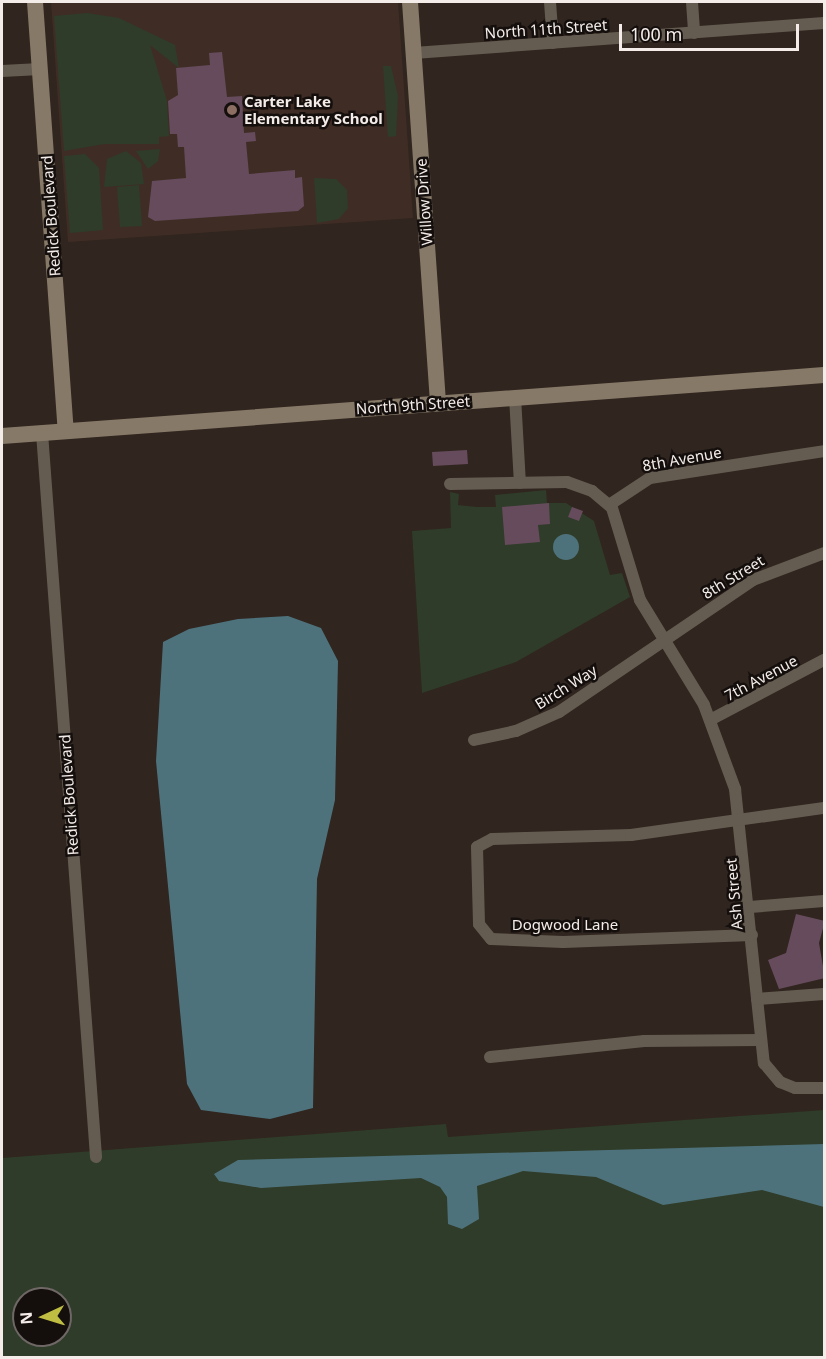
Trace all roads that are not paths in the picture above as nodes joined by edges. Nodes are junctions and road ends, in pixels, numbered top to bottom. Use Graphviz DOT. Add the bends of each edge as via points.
graph roads {
  1 [pos="35,2"];
  2 [pos="410,2"];
  3 [pos="550,2"];
  4 [pos="692,2"];
  5 [pos="825,22"];
  6 [pos="694,33"];
  7 [pos="553,43"];
  8 [pos="414,53"];
  9 [pos="40,69"];
  10 [pos="2,71"];
  11 [pos="825,375"];
  12 [pos="515,397"];
  13 [pos="438,403"];
  14 [pos="66,431"];
  15 [pos="42,433"];
  16 [pos="2,435"];
  17 [pos="825,451"];
  18 [pos="520,483"];
  19 [pos="450,484"];
  20 [pos="609,505"];
  21 [pos="825,553"];
  22 [pos="664,640"];
  23 [pos="825,660"];
  24 [pos="711,720"];
  25 [pos="474,740"];
  26 [pos="825,807"];
  27 [pos="740,816"];
  28 [pos="825,901"];
  29 [pos="750,907"];
  30 [pos="752,935"];
  31 [pos="825,994"];
  32 [pos="757,999"];
  33 [pos="760,1040"];
  34 [pos="490,1057"];
  35 [pos="825,1088"];
  36 [pos="96,1157"];
  1 -- 9 [label="street, Redick Boulevard"];
  2 -- 8 [label="street, Willow Drive"];
  3 -- 7 [label="street"];
  4 -- 6 [label="street"];
  5 -- 6 [label="street, North 11th Street"];
  6 -- 7 [label="street, North 11th Street"];
  7 -- 8 [label="street, North 11th Street"];
  8 -- 13 [label="street, Willow Drive"];
  9 -- 10 [label="street"];
  9 -- 14 [label="street, Redick Boulevard"];
  11 -- 12 [label="street, North 9th Street"];
  12 -- 13 [label="street, North 9th Street"];
  12 -- 18 [label="street"];
  13 -- 14 [label="street, North 9th Street"];
  14 -- 15 [label="street, North 9th Street"];
  15 -- 16 [label="street, North 9th Street"];
  15 -- 36 [label="street, Redick Boulevard"];
  17 -- 20 [label="street, 8th Avenue" via="650,478"];
  18 -- 19 [label="street"];
  18 -- 20 [label="street" via="567,482"];
  20 -- 22 [label="street, Ash Street" via="620,526 640,600"];
  21 -- 22 [label="street, 8th Street" via="753,580"];
  22 -- 24 [label="street, Ash Street"];
  22 -- 25 [label="street, Birch Way" via="543,720"];
  23 -- 24 [label="street, 7th Avenue"];
  24 -- 27 [label="street, Ash Street"];
  26 -- 27 [label="street"];
  27 -- 29 [label="street, Ash Street"];
  27 -- 30 [label="street, Dogwood Lane" via="631,835 483,842 474,858 479,924 491,939 514,941"];
  28 -- 29 [label="street"];
  29 -- 30 [label="street, Ash Street"];
  30 -- 32 [label="street, Ash Street"];
  31 -- 32 [label="street"];
  32 -- 33 [label="street, Ash Street"];
  33 -- 34 [label="street" via="644,1041"];
  33 -- 35 [label="street, Ash Street" via="764,1063 780,1082 795,1088"];
}
